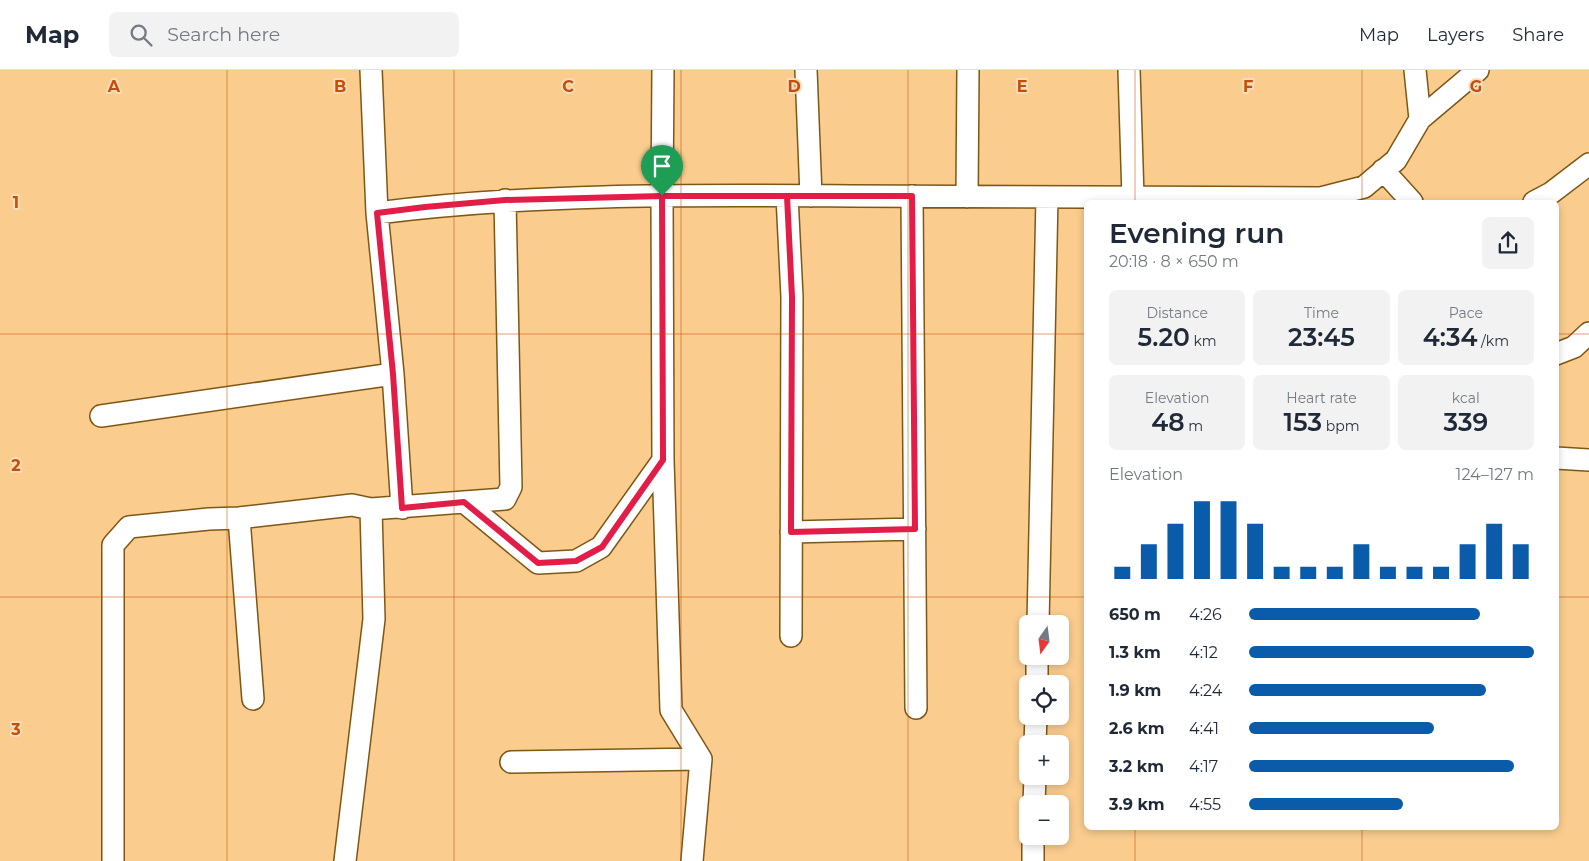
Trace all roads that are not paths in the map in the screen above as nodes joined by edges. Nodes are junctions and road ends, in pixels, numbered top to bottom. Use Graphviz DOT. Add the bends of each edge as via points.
graph roads {
  1 [pos="371,70"];
  2 [pos="663,70"];
  3 [pos="806,70"];
  4 [pos="968,70"];
  5 [pos="1129,70"];
  6 [pos="1415,70"];
  7 [pos="1478,70"];
  8 [pos="1420,119"];
  9 [pos="1589,164"];
  10 [pos="1383,170"];
  11 [pos="662,196"];
  12 [pos="787,196"];
  13 [pos="810,196"];
  14 [pos="912,196"];
  15 [pos="968,196"];
  16 [pos="1047,197"];
  17 [pos="1132,197"];
  18 [pos="505,200"];
  19 [pos="1214,200"];
  20 [pos="1410,200"];
  21 [pos="1538,200"];
  22 [pos="377,213"];
  23 [pos="1589,333"];
  24 [pos="1559,353"];
  25 [pos="393,374"];
  26 [pos="101,416"];
  27 [pos="1559,458"];
  28 [pos="663,460"];
  29 [pos="1589,460"];
  30 [pos="464,502"];
  31 [pos="402,508"];
  32 [pos="371,510"];
  33 [pos="239,518"];
  34 [pos="915,529"];
  35 [pos="791,532"];
  36 [pos="1038,615"];
  37 [pos="790,636"];
  38 [pos="253,699"];
  39 [pos="916,708"];
  40 [pos="701,759"];
  41 [pos="511,762"];
  42 [pos="1033,845"];
  43 [pos="114,861"];
  44 [pos="345,861"];
  45 [pos="692,861"];
  46 [pos="1033,861"];
  1 -- 22 [label="street"];
  2 -- 11 [label="street"];
  3 -- 13 [label="street"];
  4 -- 15 [label="street"];
  5 -- 17 [label="street"];
  6 -- 8 [label="street"];
  7 -- 8 [label="street"];
  8 -- 10 [label="street" via="1396,160"];
  9 -- 21 [label="street"];
  10 -- 19 [label="street" via="1364,187 1321,198"];
  10 -- 20 [label="street"];
  11 -- 12 [label="street"];
  11 -- 18 [label="street"];
  11 -- 28 [label="street"];
  12 -- 13 [label="street"];
  12 -- 35 [label="street" via="792,297"];
  13 -- 14 [label="street"];
  14 -- 15 [label="street"];
  14 -- 34 [label="street"];
  15 -- 16 [label="street"];
  16 -- 17 [label="street"];
  16 -- 36 [label="street"];
  17 -- 19 [label="street"];
  18 -- 22 [label="street"];
  18 -- 30 [label="street" via="511,487 504,499"];
  22 -- 25 [label="street"];
  23 -- 24 [label="street" via="1574,347"];
  25 -- 26 [label="street"];
  25 -- 31 [label="street"];
  27 -- 29 [label="street"];
  28 -- 30 [label="street" via="602,547 576,561 538,563"];
  28 -- 40 [label="street" via="672,710"];
  30 -- 31 [label="street"];
  31 -- 32 [label="street"];
  32 -- 33 [label="street" via="352,505"];
  32 -- 44 [label="street" via="374,619"];
  33 -- 38 [label="street"];
  33 -- 43 [label="street" via="129,527 113,545"];
  34 -- 35 [label="street"];
  34 -- 39 [label="street"];
  35 -- 37 [label="street"];
  40 -- 41 [label="street"];
  40 -- 45 [label="street"];
  42 -- 46 [label="street"];
}
